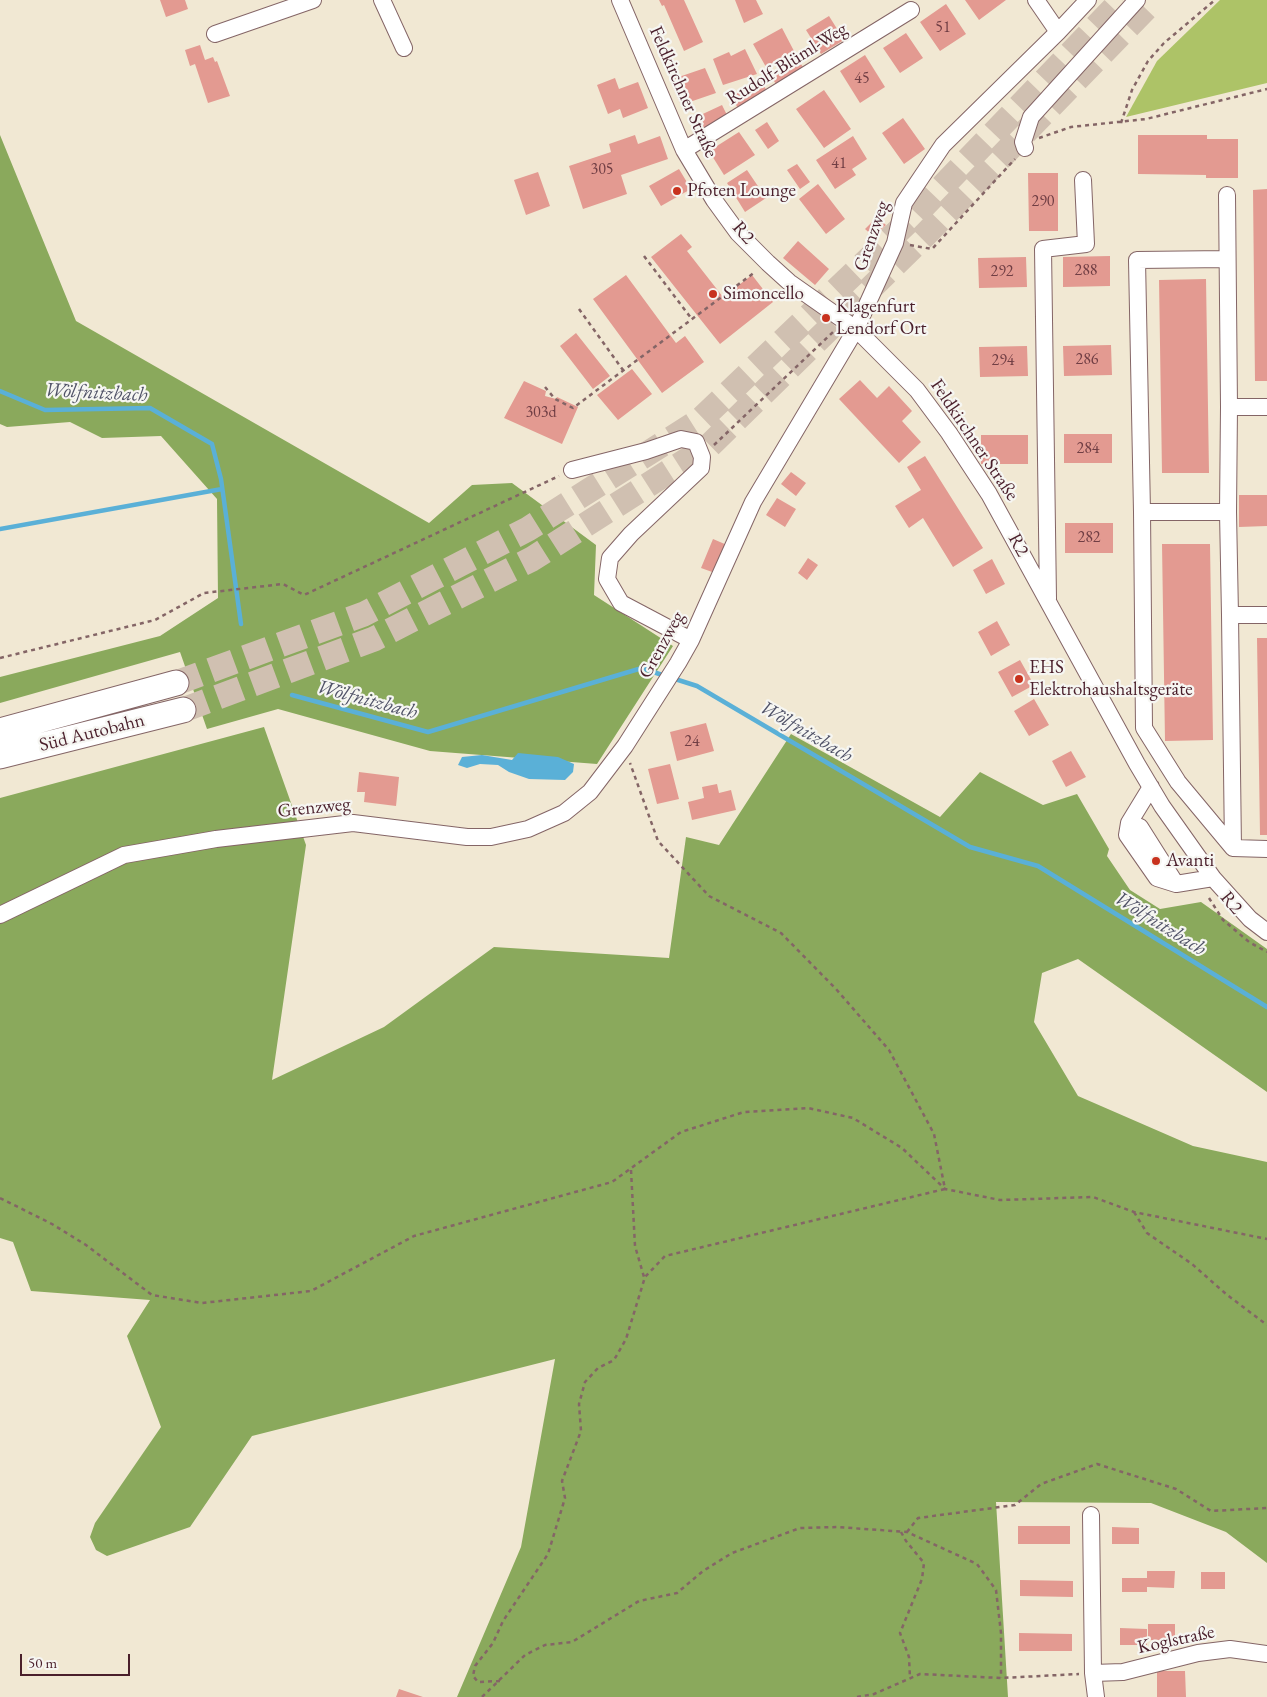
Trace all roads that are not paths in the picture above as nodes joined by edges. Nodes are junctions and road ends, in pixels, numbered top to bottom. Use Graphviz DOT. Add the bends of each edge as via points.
graph roads {
  1 [pos="313,0"];
  2 [pos="382,0"];
  3 [pos="620,0"];
  4 [pos="1036,0"];
  5 [pos="1088,0"];
  6 [pos="1137,0"];
  7 [pos="911,10"];
  8 [pos="1058,32"];
  9 [pos="215,34"];
  10 [pos="404,48"];
  11 [pos="1025,148"];
  12 [pos="684,150"];
  13 [pos="1084,180"];
  14 [pos="1227,195"];
  15 [pos="1227,259"];
  16 [pos="854,333"];
  17 [pos="1229,407"];
  18 [pos="1267,407"];
  19 [pos="572,470"];
  20 [pos="1142,512"];
  21 [pos="1228,512"];
  22 [pos="1048,602"];
  23 [pos="1230,615"];
  24 [pos="1267,615"];
  25 [pos="691,640"];
  26 [pos="176,683"];
  27 [pos="183,710"];
  28 [pos="0,731"];
  29 [pos="0,756"];
  30 [pos="1151,787"];
  31 [pos="1233,848"];
  32 [pos="1267,849"];
  33 [pos="1205,879"];
  34 [pos="0,915"];
  35 [pos="1267,932"];
  36 [pos="1091,1515"];
  37 [pos="1267,1654"];
  38 [pos="1093,1673"];
  39 [pos="1096,1697"];
  1 -- 9 [label="street"];
  2 -- 10 [label="street"];
  3 -- 12 [label="street, Feldkirchner Straße"];
  4 -- 8 [label="street"];
  5 -- 8 [label="street, Grenzweg"];
  6 -- 11 [label="street" via="1031,117 1023,142"];
  7 -- 12 [label="street, Rudolf-Blüml-Weg"];
  8 -- 16 [label="street, Grenzweg" via="943,145 904,203 894,243"];
  12 -- 16 [label="street, Feldkirchner Straße" via="738,232 789,282"];
  13 -- 22 [label="street" via="1086,244 1043,250"];
  14 -- 15 [label="street"];
  15 -- 17 [label="street"];
  15 -- 20 [label="street" via="1137,260"];
  16 -- 22 [label="street, Feldkirchner Straße" via="916,390 949,433 989,494"];
  16 -- 25 [label="street, Grenzweg" via="753,502"];
  17 -- 18 [label="street"];
  17 -- 21 [label="street"];
  19 -- 25 [label="street" via="682,439 696,442 702,456 701,468 610,558 607,579 621,603"];
  20 -- 21 [label="street"];
  20 -- 31 [label="street" via="1144,728 1178,782"];
  21 -- 23 [label="street"];
  22 -- 30 [label="street, Feldkirchner Straße"];
  23 -- 24 [label="street"];
  23 -- 31 [label="street"];
  25 -- 34 [label="street, Grenzweg" via="625,746 590,792 564,813 528,829 468,837 353,822 216,839 124,855"];
  26 -- 28 [label="highway, Süd Autobahn"];
  27 -- 29 [label="highway, Süd Autobahn"];
  30 -- 33 [label="street, Feldkirchner Straße"];
  30 -- 33 [label="street" via="1129,823 1140,827 1176,884"];
  31 -- 32 [label="street"];
  33 -- 35 [label="street, Feldkirchner Straße"];
  36 -- 38 [label="street"];
  37 -- 38 [label="street, Koglstraße" via="1230,1648 1123,1672"];
  38 -- 39 [label="street"];
}
